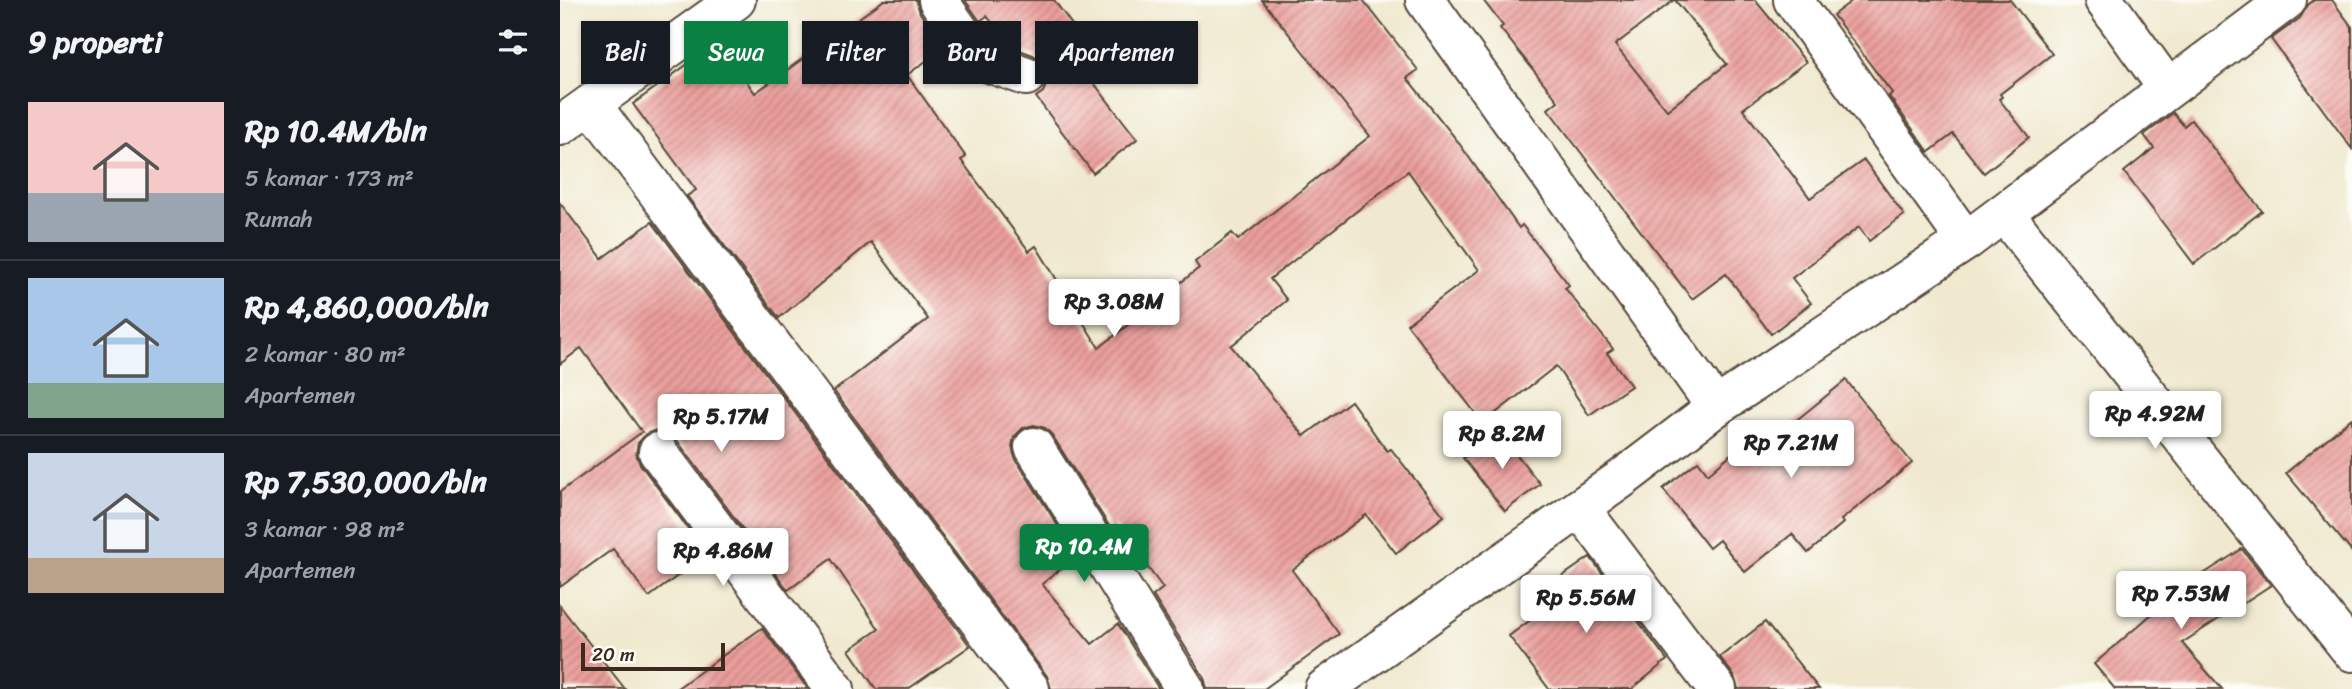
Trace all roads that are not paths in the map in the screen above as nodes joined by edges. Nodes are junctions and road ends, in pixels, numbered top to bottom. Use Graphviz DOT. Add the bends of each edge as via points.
graph roads {
  1 [pos="736,0"];
  2 [pos="938,0"];
  3 [pos="1425,0"];
  4 [pos="1793,0"];
  5 [pos="2105,0"];
  6 [pos="2287,0"];
  7 [pos="1026,76"];
  8 [pos="2168,89"];
  9 [pos="591,104"];
  10 [pos="560,126"];
  11 [pos="2004,213"];
  12 [pos="1966,241"];
  13 [pos="1716,407"];
  14 [pos="1034,447"];
  15 [pos="658,452"];
  16 [pos="1580,508"];
  17 [pos="2352,652"];
  18 [pos="835,689"];
  19 [pos="1030,689"];
  20 [pos="1185,689"];
  21 [pos="1324,689"];
  22 [pos="1717,689"];
  1 -- 9 [label="street"];
  2 -- 7 [label="street" via="989,63"];
  3 -- 13 [label="street"];
  4 -- 12 [label="street"];
  5 -- 8 [label="street"];
  6 -- 8 [label="street"];
  8 -- 11 [label="street"];
  9 -- 10 [label="street"];
  9 -- 19 [label="street"];
  11 -- 12 [label="street"];
  11 -- 17 [label="street"];
  12 -- 13 [label="street"];
  13 -- 16 [label="street"];
  14 -- 20 [label="street"];
  15 -- 18 [label="street"];
  16 -- 21 [label="street"];
  16 -- 22 [label="street"];
}
